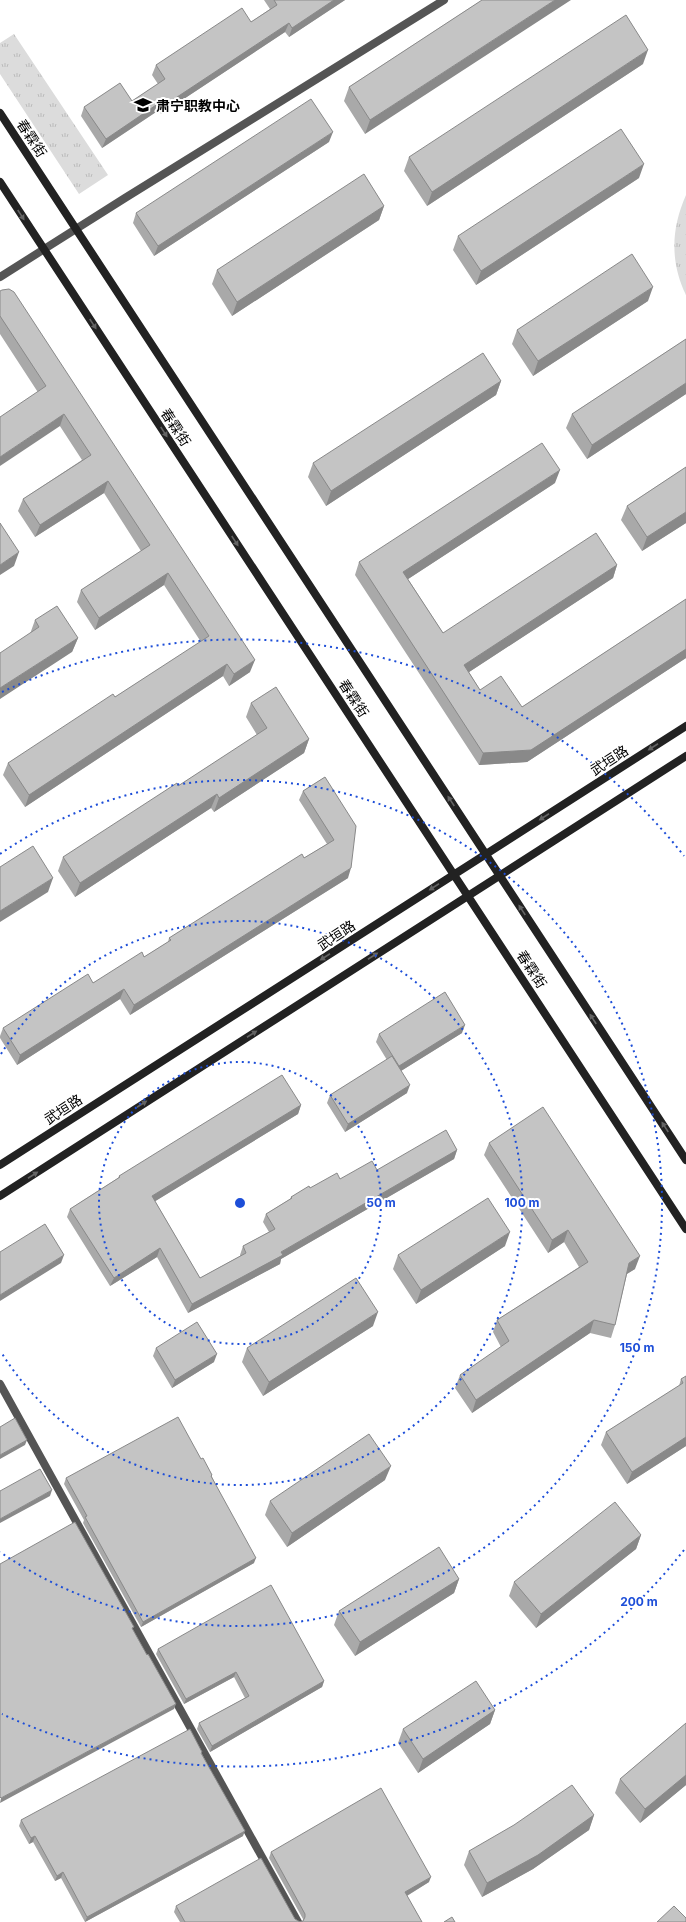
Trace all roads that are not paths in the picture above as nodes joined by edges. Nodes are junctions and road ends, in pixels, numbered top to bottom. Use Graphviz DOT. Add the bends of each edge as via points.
graph roads {
  1 [pos="444,0"];
  2 [pos="0,114"];
  3 [pos="0,182"];
  4 [pos="76,229"];
  5 [pos="44,250"];
  6 [pos="0,277"];
  7 [pos="686,726"];
  8 [pos="686,756"];
  9 [pos="486,854"];
  10 [pos="454,874"];
  11 [pos="500,875"];
  12 [pos="468,896"];
  13 [pos="686,1160"];
  14 [pos="0,1166"];
  15 [pos="0,1196"];
  16 [pos="686,1229"];
  17 [pos="0,1384"];
  18 [pos="298,1922"];
  1 -- 4 [label="street"];
  2 -- 4 [label="main road, 春霖街"];
  3 -- 5 [label="main road, 春霖街, one-way"];
  4 -- 5 [label="street"];
  9 -- 4 [label="main road, 春霖街, one-way"];
  5 -- 6 [label="street"];
  5 -- 10 [label="main road, 春霖街, one-way"];
  7 -- 9 [label="main road, 武垣路, one-way"];
  8 -- 11 [label="main road"];
  9 -- 10 [label="main road, 武垣路"];
  9 -- 11 [label="main road, 春霖街"];
  10 -- 12 [label="main road, 春霖街"];
  10 -- 14 [label="main road, 武垣路, one-way"];
  11 -- 12 [label="main road"];
  13 -- 11 [label="main road, 春霖街, one-way"];
  15 -- 12 [label="main road, one-way"];
  12 -- 16 [label="main road, 春霖街"];
  17 -- 18 [label="street"];
}
